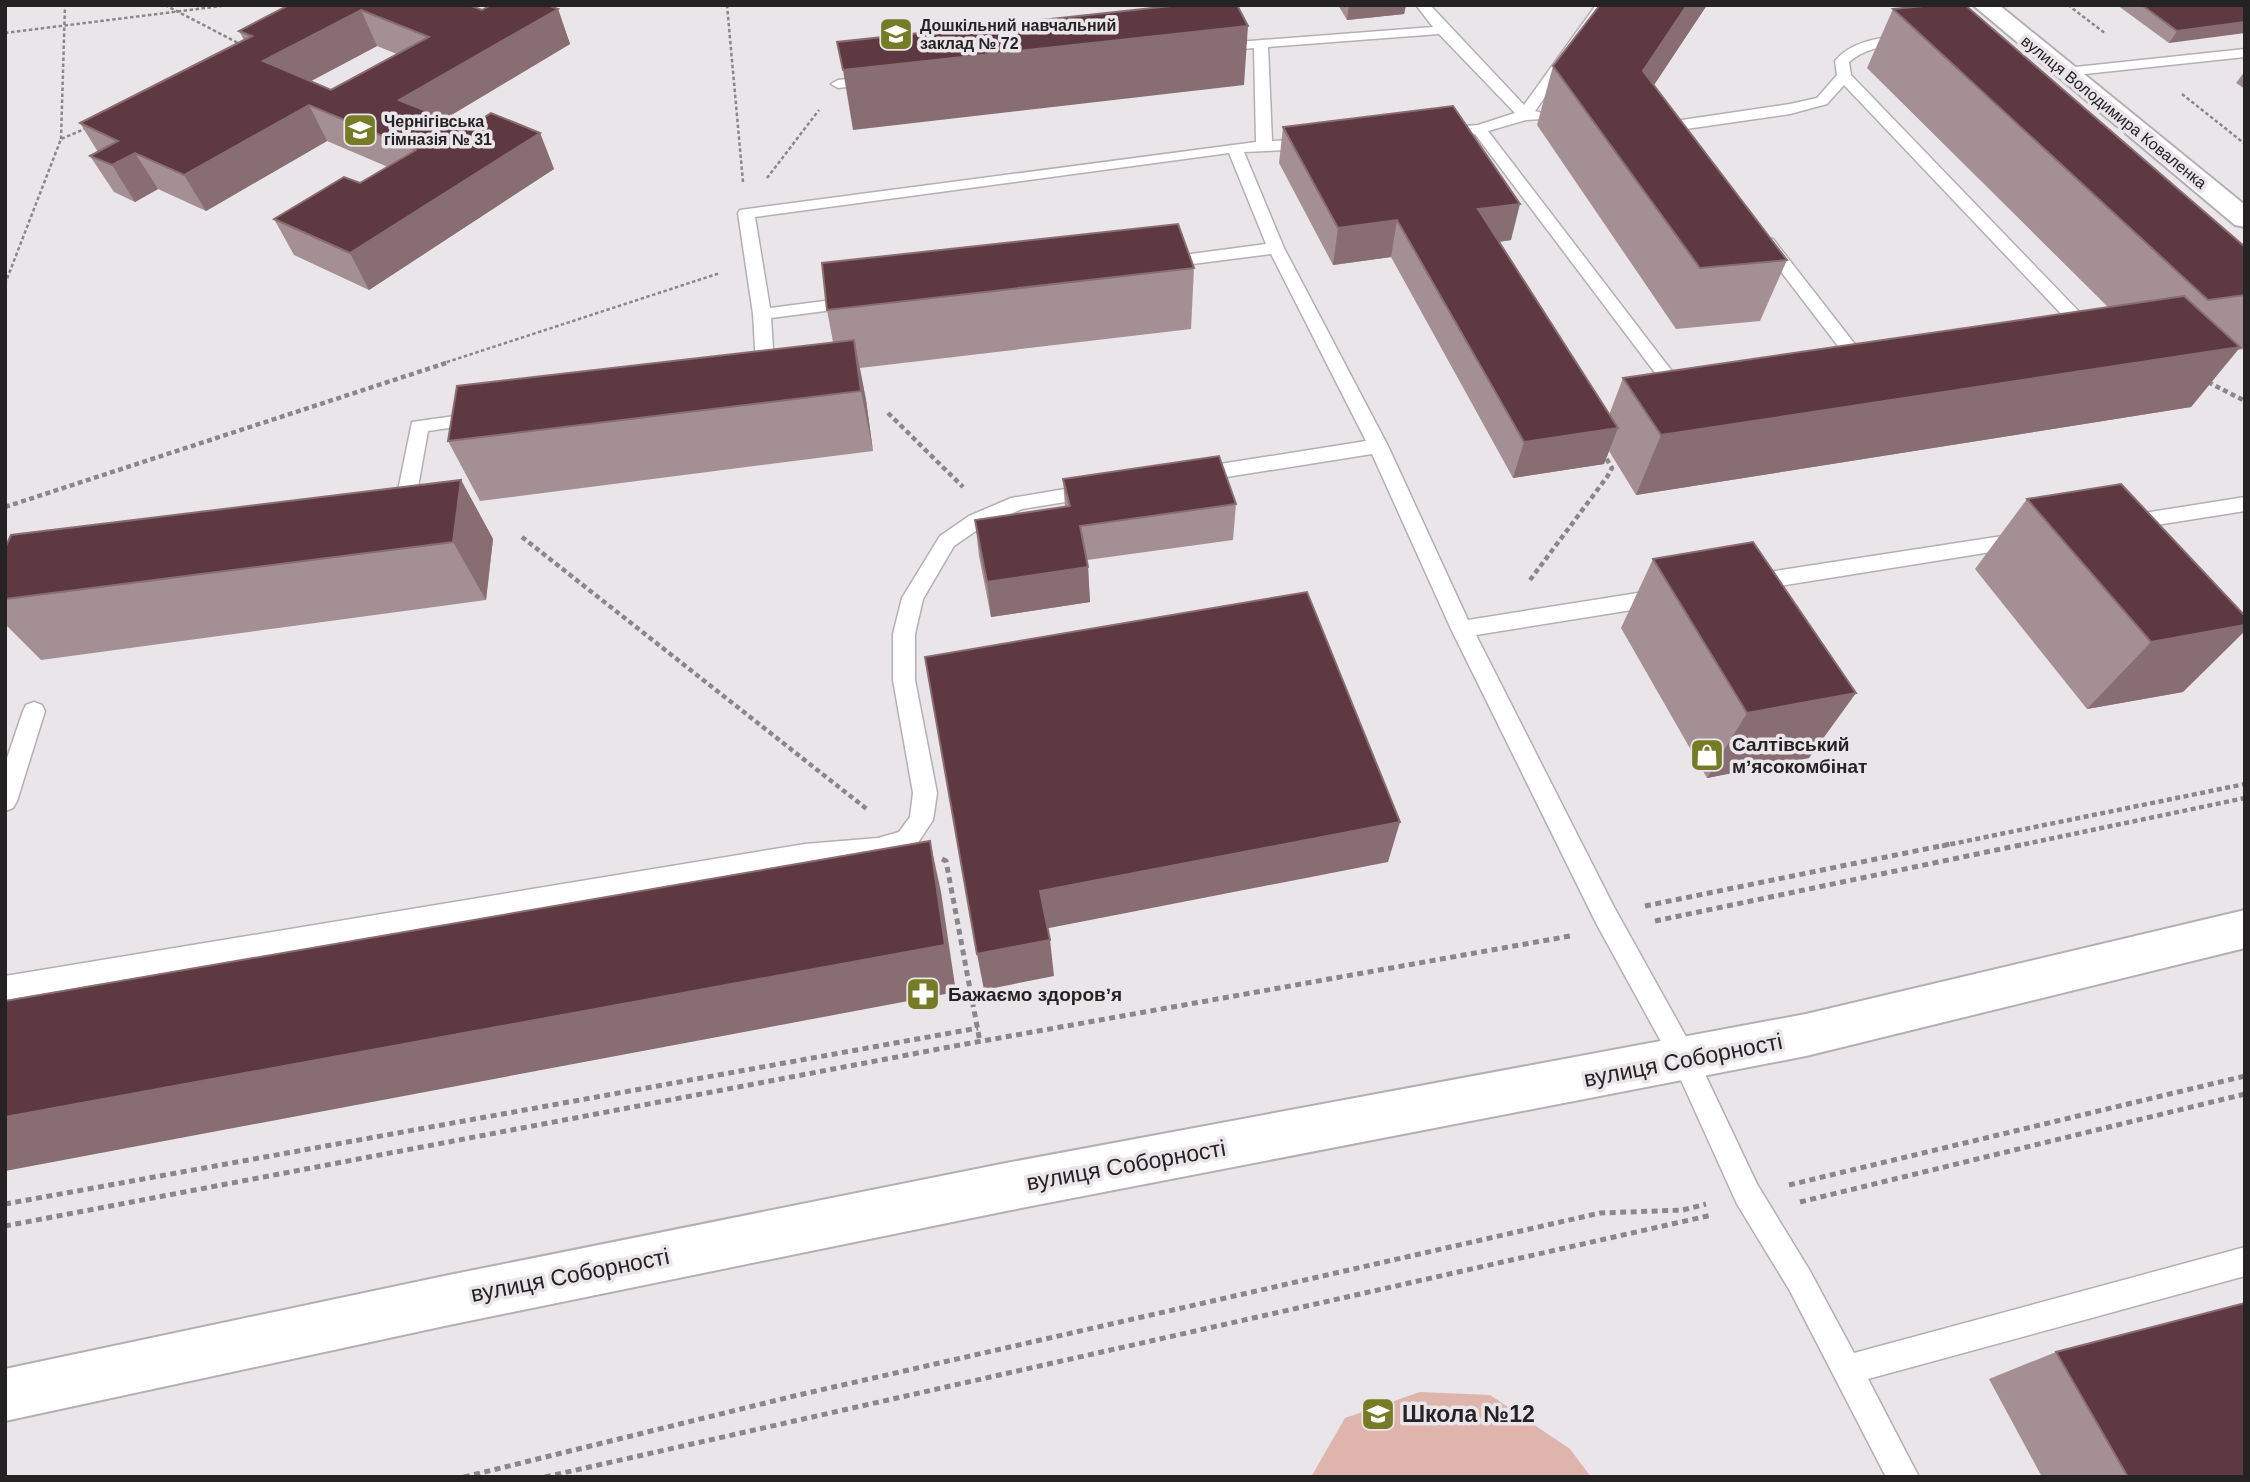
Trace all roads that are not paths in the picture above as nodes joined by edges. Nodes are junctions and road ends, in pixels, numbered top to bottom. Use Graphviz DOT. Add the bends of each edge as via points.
graph roads {
  1 [pos="1423,5"];
  2 [pos="1603,5"];
  3 [pos="1981,16"];
  4 [pos="1443,30"];
  5 [pos="1928,35"];
  6 [pos="1261,43"];
  7 [pos="1206,48"];
  8 [pos="2245,53"];
  9 [pos="2066,72"];
  10 [pos="1844,76"];
  11 [pos="893,79"];
  12 [pos="838,84"];
  13 [pos="1525,115"];
  14 [pos="1544,116"];
  15 [pos="1479,129"];
  16 [pos="1425,134"];
  17 [pos="1331,142"];
  18 [pos="1235,148"];
  19 [pos="1264,148"];
  20 [pos="1698,155"];
  21 [pos="2245,219"];
  22 [pos="1756,230"];
  23 [pos="1276,248"];
  24 [pos="1137,266"];
  25 [pos="873,300"];
  26 [pos="762,314"];
  27 [pos="2056,329"];
  28 [pos="1884,355"];
  29 [pos="1664,374"];
  30 [pos="753,387"];
  31 [pos="499,416"];
  32 [pos="1378,446"];
  33 [pos="1178,478"];
  34 [pos="1112,489"];
  35 [pos="2245,504"];
  36 [pos="389,518"];
  37 [pos="2112,526"];
  38 [pos="2043,536"];
  39 [pos="1730,586"];
  40 [pos="1689,593"];
  41 [pos="1462,629"];
  42 [pos="34,711"];
  43 [pos="5,800"];
  44 [pos="2245,929"];
  45 [pos="5,988"];
  46 [pos="1685,1060"];
  47 [pos="2245,1261"];
  48 [pos="1847,1370"];
  49 [pos="5,1395"];
  50 [pos="1903,1477"];
  1 -- 4 [label="lane"];
  2 -- 13 [label="lane"];
  3 -- 9 [label="street, вулиця Володимира Коваленка" via="2005,23"];
  4 -- 6 [label="lane"];
  4 -- 13 [label="lane"];
  5 -- 10 [label="lane" via="1851,52 1842,61"];
  6 -- 7 [label="lane"];
  6 -- 19 [label="lane"];
  8 -- 9 [label="lane"];
  9 -- 21 [label="street, вулиця Володимира Коваленка"];
  10 -- 20 [label="lane" via="1822,101 1669,125"];
  10 -- 27 [label="lane" via="2082,325"];
  11 -- 12 [label="lane"];
  13 -- 14 [label="lane"];
  13 -- 15 [label="lane"];
  15 -- 16 [label="lane"];
  15 -- 29 [label="lane"];
  17 -- 19 [label="lane"];
  18 -- 19 [label="lane"];
  18 -- 23 [label="lane"];
  18 -- 26 [label="lane" via="746,209"];
  22 -- 28 [label="lane" via="1857,359"];
  23 -- 24 [label="lane"];
  23 -- 32 [label="lane"];
  25 -- 26 [label="lane"];
  26 -- 30 [label="lane" via="767,385"];
  31 -- 36 [label="lane" via="419,426 403,516"];
  32 -- 33 [label="lane"];
  32 -- 41 [label="lane"];
  34 -- 45 [label="lane" via="1018,503 976,521 947,541 913,598 904,634 904,680 925,793 921,820 907,840"];
  35 -- 37 [label="lane"];
  38 -- 39 [label="lane"];
  40 -- 41 [label="lane"];
  41 -- 46 [label="lane" via="1605,915"];
  42 -- 43 [label="lane"];
  44 -- 46 [label="street, вулиця Соборності"];
  46 -- 48 [label="lane" via="1751,1201"];
  46 -- 49 [label="street, вулиця Соборності" via="1006,1187"];
  47 -- 48 [label="lane"];
  48 -- 50 [label="lane"];
}
